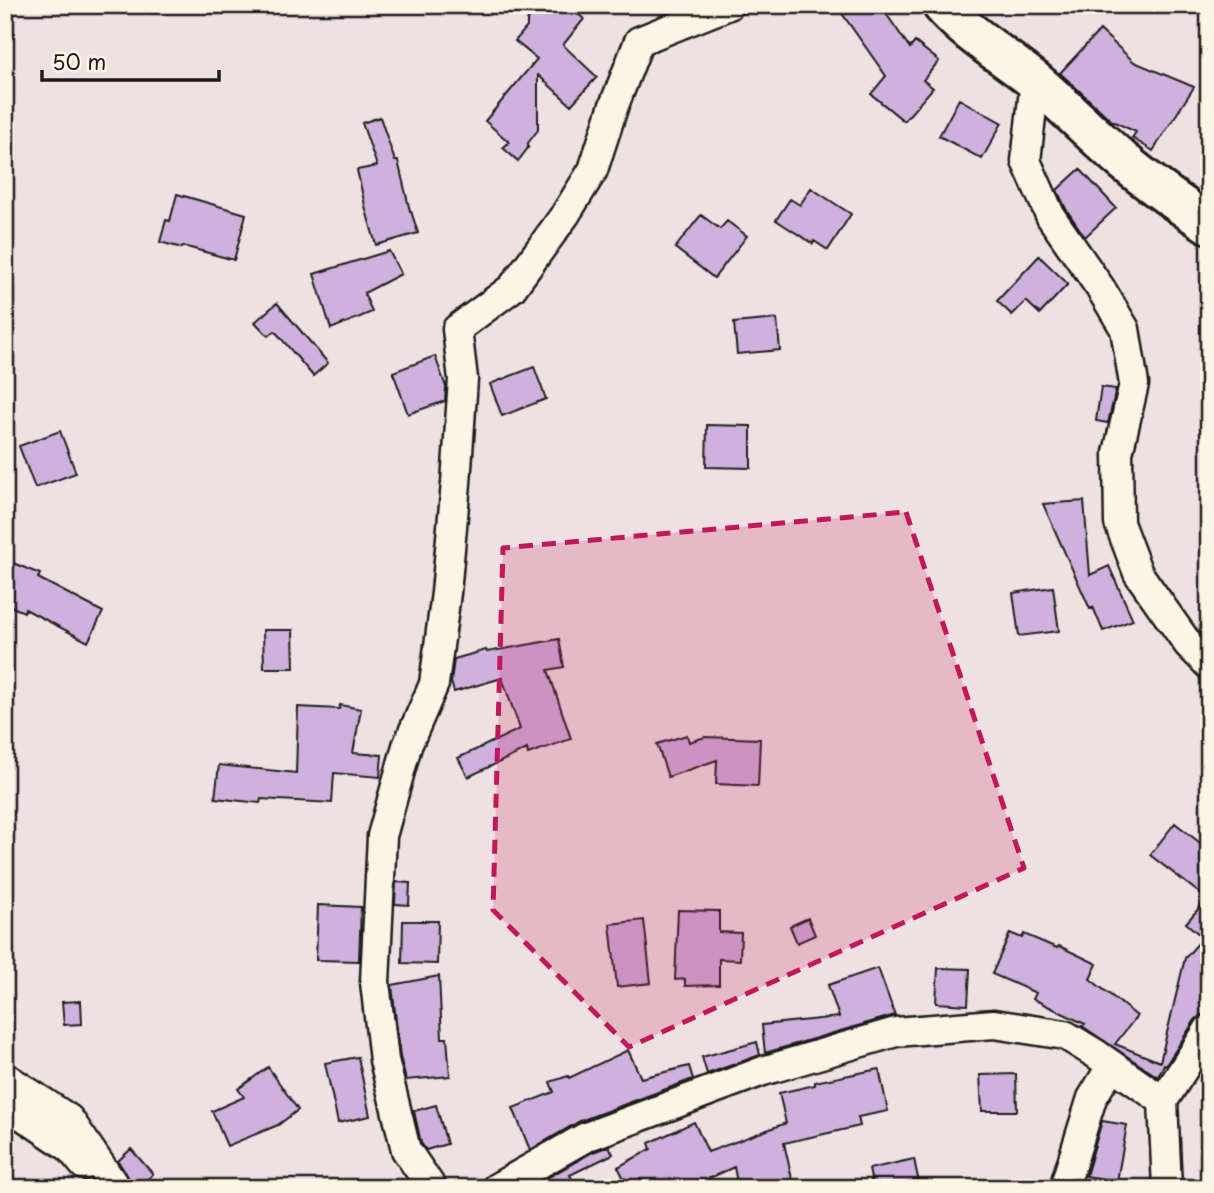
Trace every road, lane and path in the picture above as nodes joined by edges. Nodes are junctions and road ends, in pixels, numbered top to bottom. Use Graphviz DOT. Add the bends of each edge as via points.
graph roads {
  1 [pos="729,5"];
  2 [pos="942,5"];
  3 [pos="1035,81"];
  4 [pos="1209,224"];
  5 [pos="1209,665"];
  6 [pos="1209,1029"];
  7 [pos="1112,1065"];
  8 [pos="5,1077"];
  9 [pos="1163,1101"];
  10 [pos="5,1108"];
  11 [pos="103,1188"];
  12 [pos="116,1188"];
  13 [pos="432,1188"];
  14 [pos="496,1188"];
  15 [pos="1064,1188"];
  16 [pos="1167,1188"];
  1 -- 13 [label="street" via="639,41 593,170 565,215 512,288 457,329 463,379 446,593 434,684 407,746 382,836 375,982 384,1060 406,1150"];
  2 -- 3 [label="main road"];
  3 -- 4 [label="main road" via="1123,161"];
  3 -- 5 [label="street" via="1026,161 1051,217 1125,329 1134,384 1118,453 1119,523 1138,573 1188,644"];
  6 -- 9 [label="street"];
  7 -- 9 [label="street"];
  7 -- 14 [label="street" via="1065,1035 994,1024 896,1032 762,1070 586,1137"];
  7 -- 15 [label="street" via="1092,1098"];
  8 -- 12 [label="street" via="69,1119"];
  9 -- 16 [label="street"];
  10 -- 11 [label="street" via="69,1147"];
}
